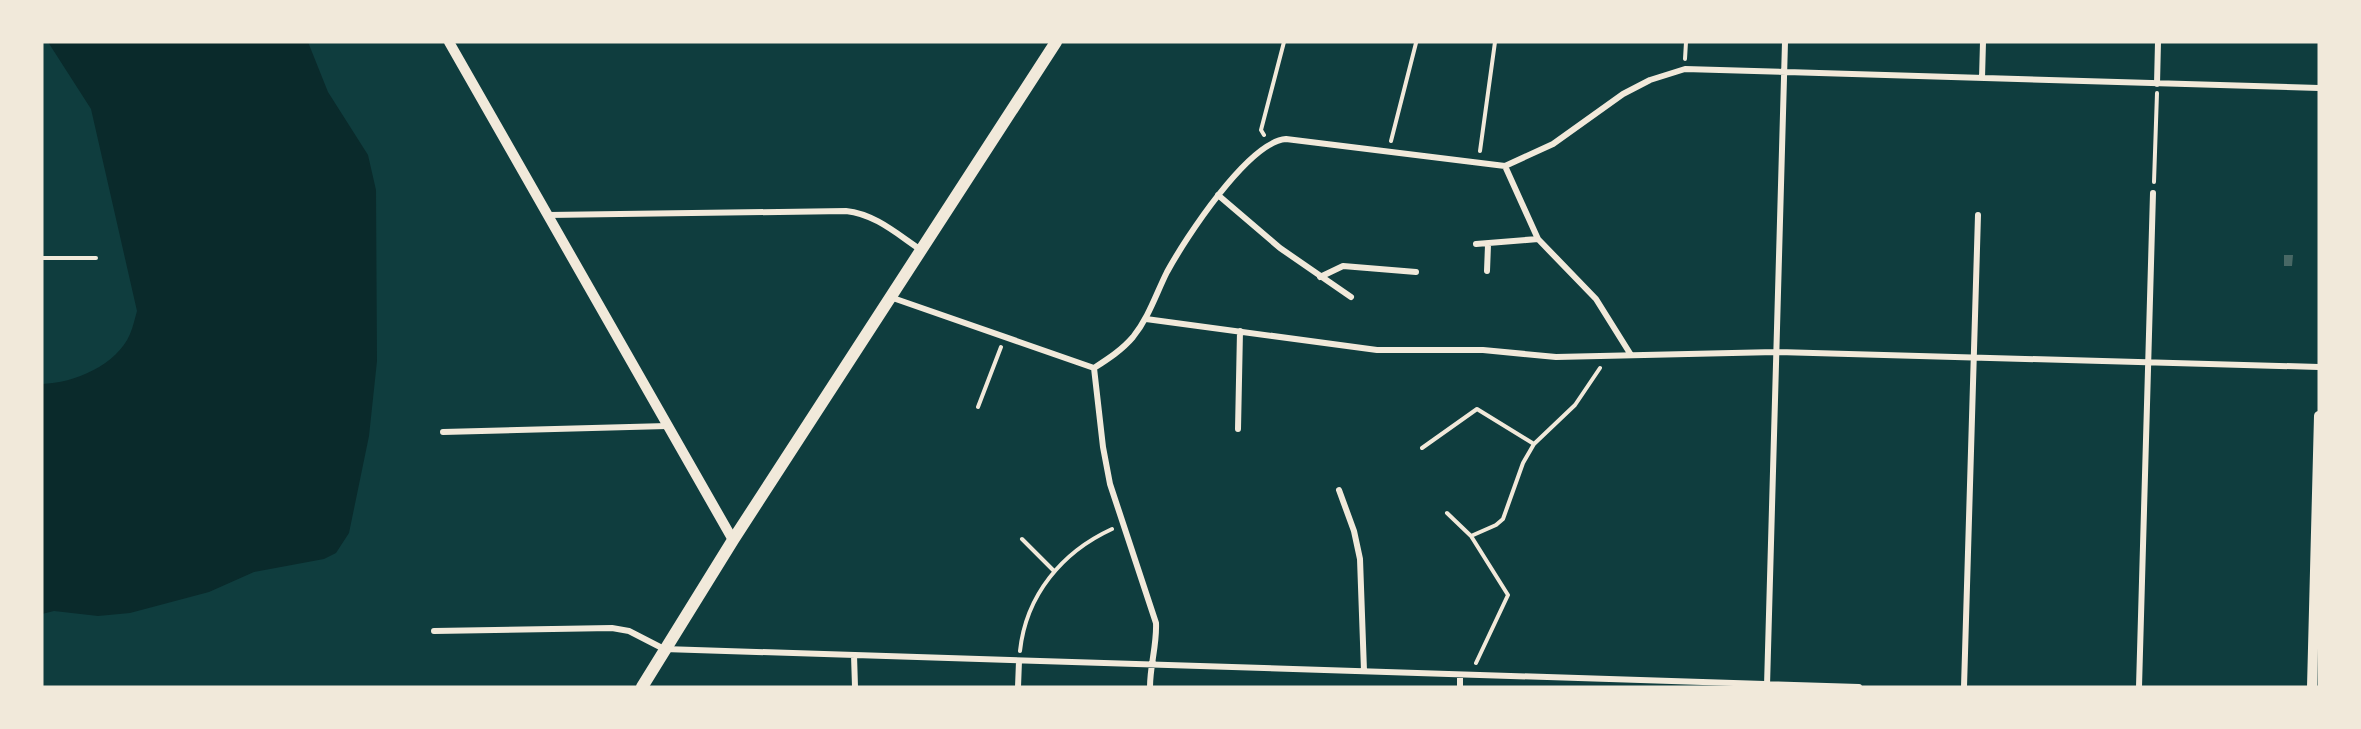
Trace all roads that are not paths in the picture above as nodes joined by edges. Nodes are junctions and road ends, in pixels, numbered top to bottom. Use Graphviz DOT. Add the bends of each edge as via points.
graph roads {
  1 [pos="449,42"];
  2 [pos="1056,42"];
  3 [pos="1785,42"];
  4 [pos="1983,42"];
  5 [pos="2158,42"];
  6 [pos="1784,71"];
  7 [pos="1982,78"];
  8 [pos="2157,84"];
  9 [pos="2319,88"];
  10 [pos="1505,166"];
  11 [pos="2153,193"];
  12 [pos="1218,195"];
  13 [pos="548,215"];
  14 [pos="1978,215"];
  15 [pos="1538,239"];
  16 [pos="1476,244"];
  17 [pos="1488,245"];
  18 [pos="921,250"];
  19 [pos="1487,271"];
  20 [pos="1416,272"];
  21 [pos="1320,277"];
  22 [pos="889,297"];
  23 [pos="1351,297"];
  24 [pos="1146,319"];
  25 [pos="1240,331"];
  26 [pos="1776,352"];
  27 [pos="1631,355"];
  28 [pos="1974,358"];
  29 [pos="2149,362"];
  30 [pos="2319,367"];
  31 [pos="1094,368"];
  32 [pos="2319,416"];
  33 [pos="668,426"];
  34 [pos="1238,429"];
  35 [pos="443,432"];
  36 [pos="1339,490"];
  37 [pos="733,540"];
  38 [pos="434,631"];
  39 [pos="664,649"];
  40 [pos="854,655"];
  41 [pos="1019,660"];
  42 [pos="1150,665"];
  43 [pos="1364,671"];
  44 [pos="1460,675"];
  45 [pos="1767,686"];
  46 [pos="642,687"];
  47 [pos="855,687"];
  48 [pos="1018,687"];
  49 [pos="1150,687"];
  50 [pos="1460,687"];
  51 [pos="1859,687"];
  52 [pos="1964,687"];
  53 [pos="2139,687"];
  54 [pos="2312,687"];
  1 -- 13 [label="street"];
  2 -- 18 [label="main road"];
  3 -- 6 [label="street"];
  4 -- 7 [label="street"];
  5 -- 8 [label="street"];
  6 -- 7 [label="street"];
  6 -- 10 [label="street" via="1669,72 1623,94 1553,144"];
  6 -- 26 [label="street"];
  7 -- 8 [label="street"];
  8 -- 9 [label="street"];
  10 -- 12 [label="street" via="1286,139 1269,143"];
  10 -- 15 [label="street"];
  11 -- 29 [label="street"];
  12 -- 21 [label="street"];
  12 -- 24 [label="street" via="1178,253"];
  13 -- 18 [label="street" via="846,211 876,219"];
  13 -- 33 [label="street"];
  14 -- 28 [label="street"];
  15 -- 17 [label="street"];
  15 -- 27 [label="street" via="1596,299"];
  16 -- 17 [label="street"];
  17 -- 19 [label="street"];
  18 -- 22 [label="main road"];
  20 -- 21 [label="street" via="1343,267"];
  21 -- 23 [label="street"];
  22 -- 31 [label="street"];
  22 -- 37 [label="main road"];
  24 -- 25 [label="street"];
  24 -- 31 [label="street" via="1116,354"];
  25 -- 27 [label="street" via="1377,350 1483,350 1556,357"];
  25 -- 34 [label="street"];
  26 -- 27 [label="street"];
  26 -- 28 [label="street"];
  26 -- 45 [label="street"];
  28 -- 29 [label="street"];
  28 -- 52 [label="street"];
  29 -- 30 [label="street"];
  29 -- 53 [label="street"];
  31 -- 42 [label="street" via="1103,447 1122,525 1156,623 1157,642"];
  32 -- 54 [label="street"];
  33 -- 35 [label="street"];
  33 -- 37 [label="street"];
  36 -- 43 [label="street" via="1360,559"];
  37 -- 39 [label="main road"];
  38 -- 39 [label="street" via="612,628 629,631"];
  39 -- 40 [label="street"];
  39 -- 46 [label="main road"];
  40 -- 41 [label="street"];
  40 -- 47 [label="street"];
  41 -- 42 [label="street"];
  41 -- 48 [label="street"];
  42 -- 43 [label="street"];
  42 -- 49 [label="street"];
  43 -- 44 [label="street"];
  44 -- 45 [label="street"];
  44 -- 50 [label="street"];
  45 -- 51 [label="street"];
}
